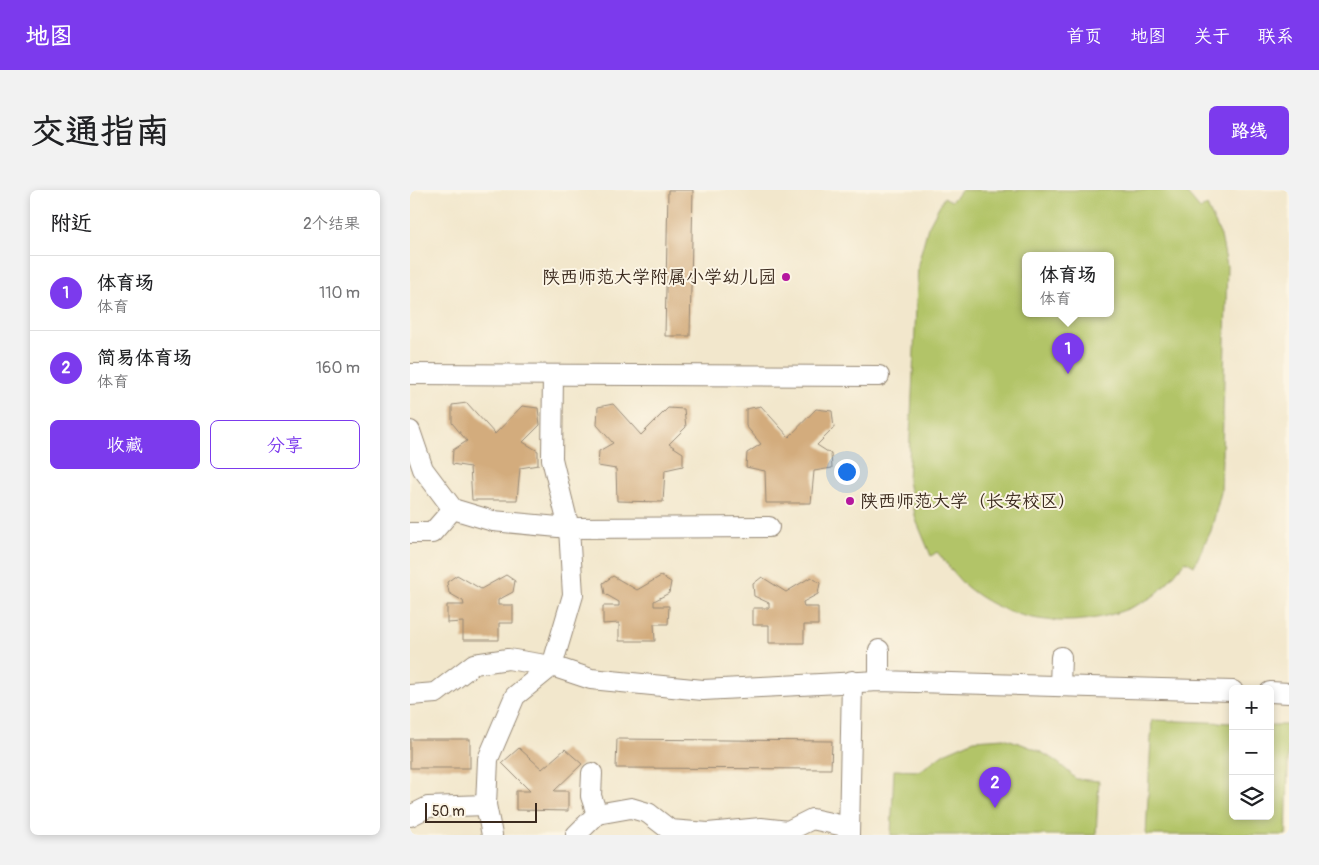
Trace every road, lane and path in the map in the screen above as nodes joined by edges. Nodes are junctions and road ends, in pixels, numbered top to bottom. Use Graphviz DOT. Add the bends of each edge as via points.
graph roads {
  1 [pos="410,374"];
  2 [pos="553,374"];
  3 [pos="879,376"];
  4 [pos="410,431"];
  5 [pos="453,509"];
  6 [pos="770,527"];
  7 [pos="569,528"];
  8 [pos="410,533"];
  9 [pos="879,650"];
  10 [pos="1061,657"];
  11 [pos="552,666"];
  12 [pos="852,681"];
  13 [pos="879,681"];
  14 [pos="1060,685"];
  15 [pos="1229,691"];
  16 [pos="1274,692"];
  17 [pos="1289,693"];
  18 [pos="410,695"];
  19 [pos="592,773"];
  20 [pos="486,806"];
  21 [pos="596,814"];
  22 [pos="410,816"];
  23 [pos="849,831"];
  24 [pos="492,835"];
  25 [pos="576,835"];
  1 -- 2 [label="lane"];
  2 -- 3 [label="lane"];
  2 -- 7 [label="lane" via="552,460"];
  4 -- 5 [label="lane" via="423,469"];
  5 -- 7 [label="lane" via="493,521"];
  5 -- 8 [label="lane" via="432,533"];
  6 -- 7 [label="lane"];
  7 -- 11 [label="lane" via="573,595"];
  9 -- 13 [label="lane"];
  10 -- 14 [label="lane"];
  11 -- 12 [label="lane" via="591,679 703,690"];
  11 -- 18 [label="lane" via="508,659 474,664 436,693"];
  11 -- 20 [label="lane" via="515,696 488,759"];
  12 -- 13 [label="lane"];
  12 -- 23 [label="lane"];
  13 -- 14 [label="lane"];
  14 -- 15 [label="lane"];
  16 -- 17 [label="lane"];
  19 -- 21 [label="lane" via="591,796"];
  20 -- 22 [label="lane" via="428,807"];
  20 -- 24 [label="lane"];
  21 -- 23 [label="lane" via="630,808 648,813 670,830 708,833 761,828 788,831 812,819"];
  21 -- 25 [label="lane"];
}
